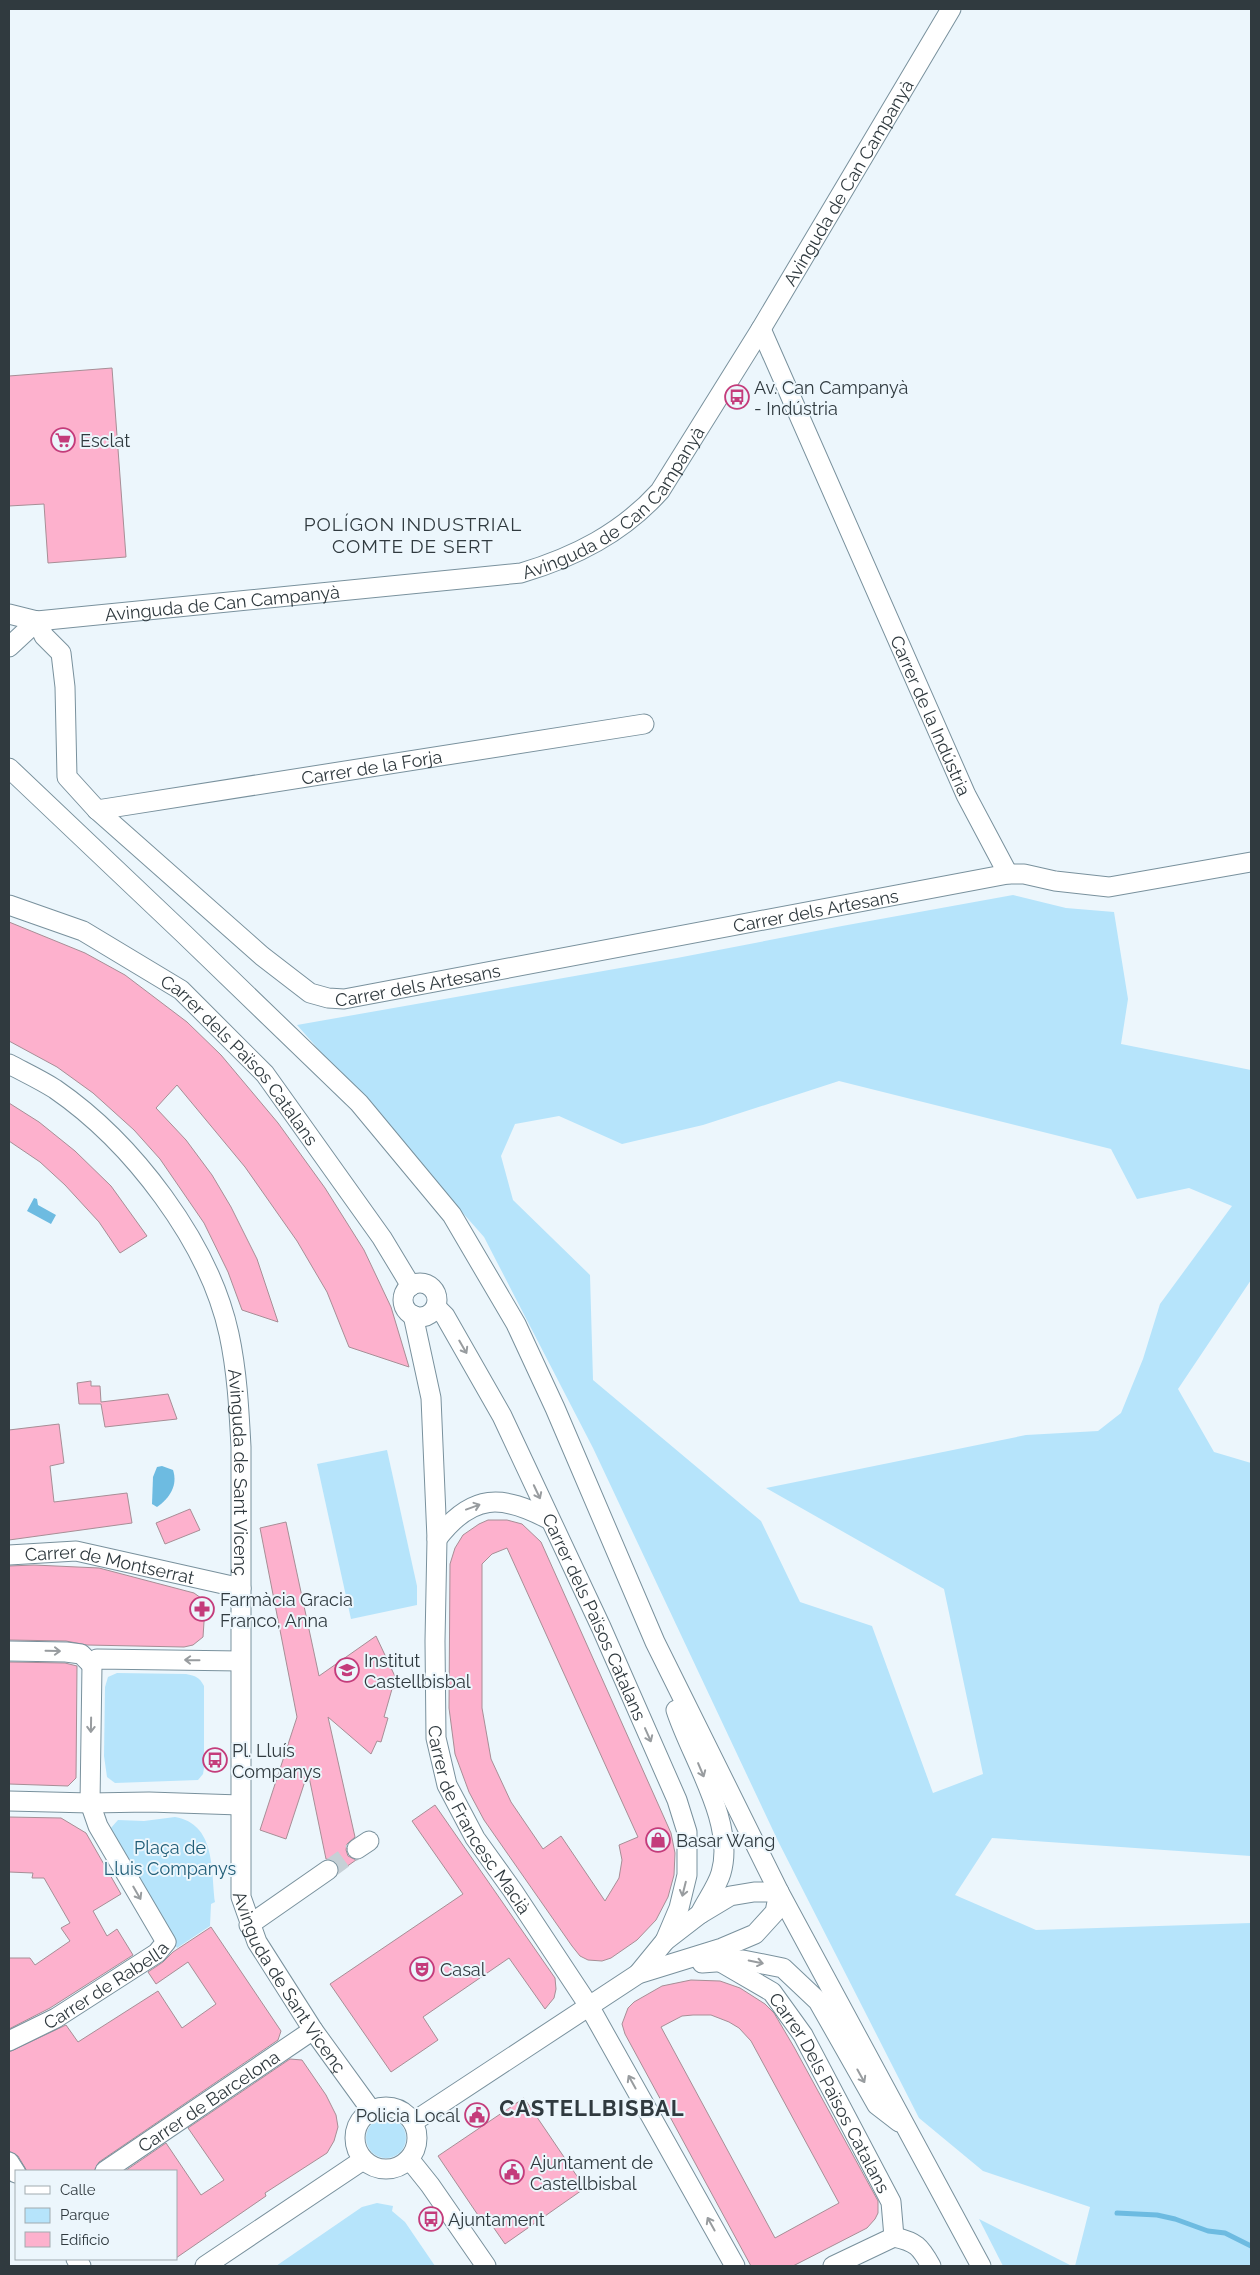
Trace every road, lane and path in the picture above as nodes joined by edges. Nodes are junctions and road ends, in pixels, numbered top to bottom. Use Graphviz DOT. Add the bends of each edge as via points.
graph roads {
  1 [pos="951,9"];
  2 [pos="761,329"];
  3 [pos="9,605"];
  4 [pos="9,614"];
  5 [pos="37,622"];
  6 [pos="9,647"];
  7 [pos="644,724"];
  8 [pos="9,768"];
  9 [pos="97,810"];
  10 [pos="1251,862"];
  11 [pos="1008,874"];
  12 [pos="9,905"];
  13 [pos="9,1064"];
  14 [pos="411,1286"];
  15 [pos="436,1307"];
  16 [pos="412,1315"];
  17 [pos="550,1520"];
  18 [pos="437,1538"];
  19 [pos="9,1555"];
  20 [pos="241,1588"];
  21 [pos="654,1642"];
  22 [pos="9,1651"];
  23 [pos="240,1661"];
  24 [pos="92,1665"];
  25 [pos="9,1801"];
  26 [pos="90,1803"];
  27 [pos="240,1805"];
  28 [pos="328,1870"];
  29 [pos="779,1892"];
  30 [pos="700,1914"];
  31 [pos="249,1925"];
  32 [pos="664,1941"];
  33 [pos="717,1960"];
  34 [pos="638,1974"];
  35 [pos="589,2006"];
  36 [pos="313,2030"];
  37 [pos="9,2041"];
  38 [pos="371,2110"];
  39 [pos="413,2122"];
  40 [pos="906,2128"];
  41 [pos="362,2160"];
  42 [pos="407,2161"];
  43 [pos="106,2170"];
  44 [pos="894,2237"];
  45 [pos="205,2266"];
  46 [pos="486,2266"];
  47 [pos="735,2266"];
  48 [pos="833,2266"];
  49 [pos="931,2266"];
  50 [pos="981,2266"];
  1 -- 2 [label="street, Avinguda de Can Campanyà"];
  2 -- 5 [label="street, Avinguda de Can Campanyà" via="660,492 644,510 616,530 587,549 556,563 521,573"];
  2 -- 11 [label="street, Carrer de la Indústria" via="966,795"];
  3 -- 5 [label="street"];
  4 -- 5 [label="street, Avinguda de Can Campanyà"];
  5 -- 6 [label="street"];
  5 -- 9 [label="street, Carrer dels Artesans" via="44,636 61,653 67,777"];
  7 -- 9 [label="street, Carrer de la Forja"];
  8 -- 21 [label="street" via="359,1103 452,1215 516,1324 556,1408"];
  9 -- 11 [label="street, Carrer dels Artesans" via="262,956 310,993 328,998 344,999"];
  10 -- 11 [label="street" via="1109,888"];
  12 -- 14 [label="street, Carrer dels Països Catalans" via="83,931 181,990 265,1074 382,1238"];
  13 -- 20 [label="street, Avinguda de Sant Vicenç" via="55,1090 130,1155 165,1198 214,1286 228,1333 237,1382 241,1447"];
  14 -- 15 [label="street" via="421,1283 431,1287 437,1296"];
  14 -- 16 [label="street, Carrer de Francesc Macià" via="404,1294 404,1304"];
  15 -- 16 [label="street" via="428,1315"];
  15 -- 17 [label="street, Carrer dels Països Catalans, one-way" via="445,1316 502,1416"];
  16 -- 18 [label="street, Carrer de Francesc Macià" via="431,1398"];
  18 -- 17 [label="street, one-way" via="463,1511 487,1503 512,1503"];
  17 -- 32 [label="street, Carrer dels Països Catalans, one-way" via="609,1645 687,1832 687,1875 679,1908"];
  18 -- 35 [label="street, Carrer de Francesc Macià" via="436,1738 447,1785 475,1838"];
  19 -- 20 [label="street, Carrer de Montserrat" via="76,1551"];
  20 -- 23 [label="street, Avinguda de Sant Vicenç"];
  21 -- 29 [label="street"];
  21 -- 30 [label="street, one-way" via="677,1714 709,1789 725,1840 721,1873"];
  22 -- 24 [label="street, one-way" via="81,1654"];
  23 -- 24 [label="street, one-way" via="97,1659"];
  23 -- 27 [label="street, Avinguda de Sant Vicenç"];
  24 -- 26 [label="street, one-way"];
  25 -- 26 [label="street"];
  26 -- 27 [label="street"];
  26 -- 37 [label="street, Carrer de Rabella, one-way" via="98,1826 166,1942 157,1953 56,2018"];
  27 -- 31 [label="street, Avinguda de Sant Vicenç" via="241,1898"];
  28 -- 31 [label="street"];
  29 -- 30 [label="street" via="730,1896"];
  29 -- 34 [label="street" via="775,1912 754,1934 722,1948"];
  29 -- 40 [label="street"];
  30 -- 32 [label="street"];
  31 -- 36 [label="street, Avinguda de Sant Vicenç"];
  32 -- 34 [label="street"];
  33 -- 34 [label="street"];
  33 -- 40 [label="street, one-way" via="742,1960 783,1968 818,2001 877,2105"];
  33 -- 44 [label="street, Carrer Dels Països Catalans" via="772,1992 790,2014 891,2202"];
  34 -- 35 [label="street"];
  35 -- 39 [label="street"];
  47 -- 35 [label="street, Carrer de Francesc Macià, one-way"];
  36 -- 38 [label="street, Avinguda de Sant Vicenç"];
  36 -- 43 [label="street, Carrer de Barcelona"];
  38 -- 39 [label="street" via="390,2107 407,2115"];
  38 -- 41 [label="street" via="358,2124 355,2133 354,2142"];
  39 -- 42 [label="street" via="417,2143"];
  40 -- 50 [label="street"];
  41 -- 42 [label="street" via="370,2166 390,2170"];
  41 -- 45 [label="street"];
  42 -- 46 [label="street" via="430,2185"];
  44 -- 48 [label="street"];
  44 -- 49 [label="street" via="920,2247"];
}
